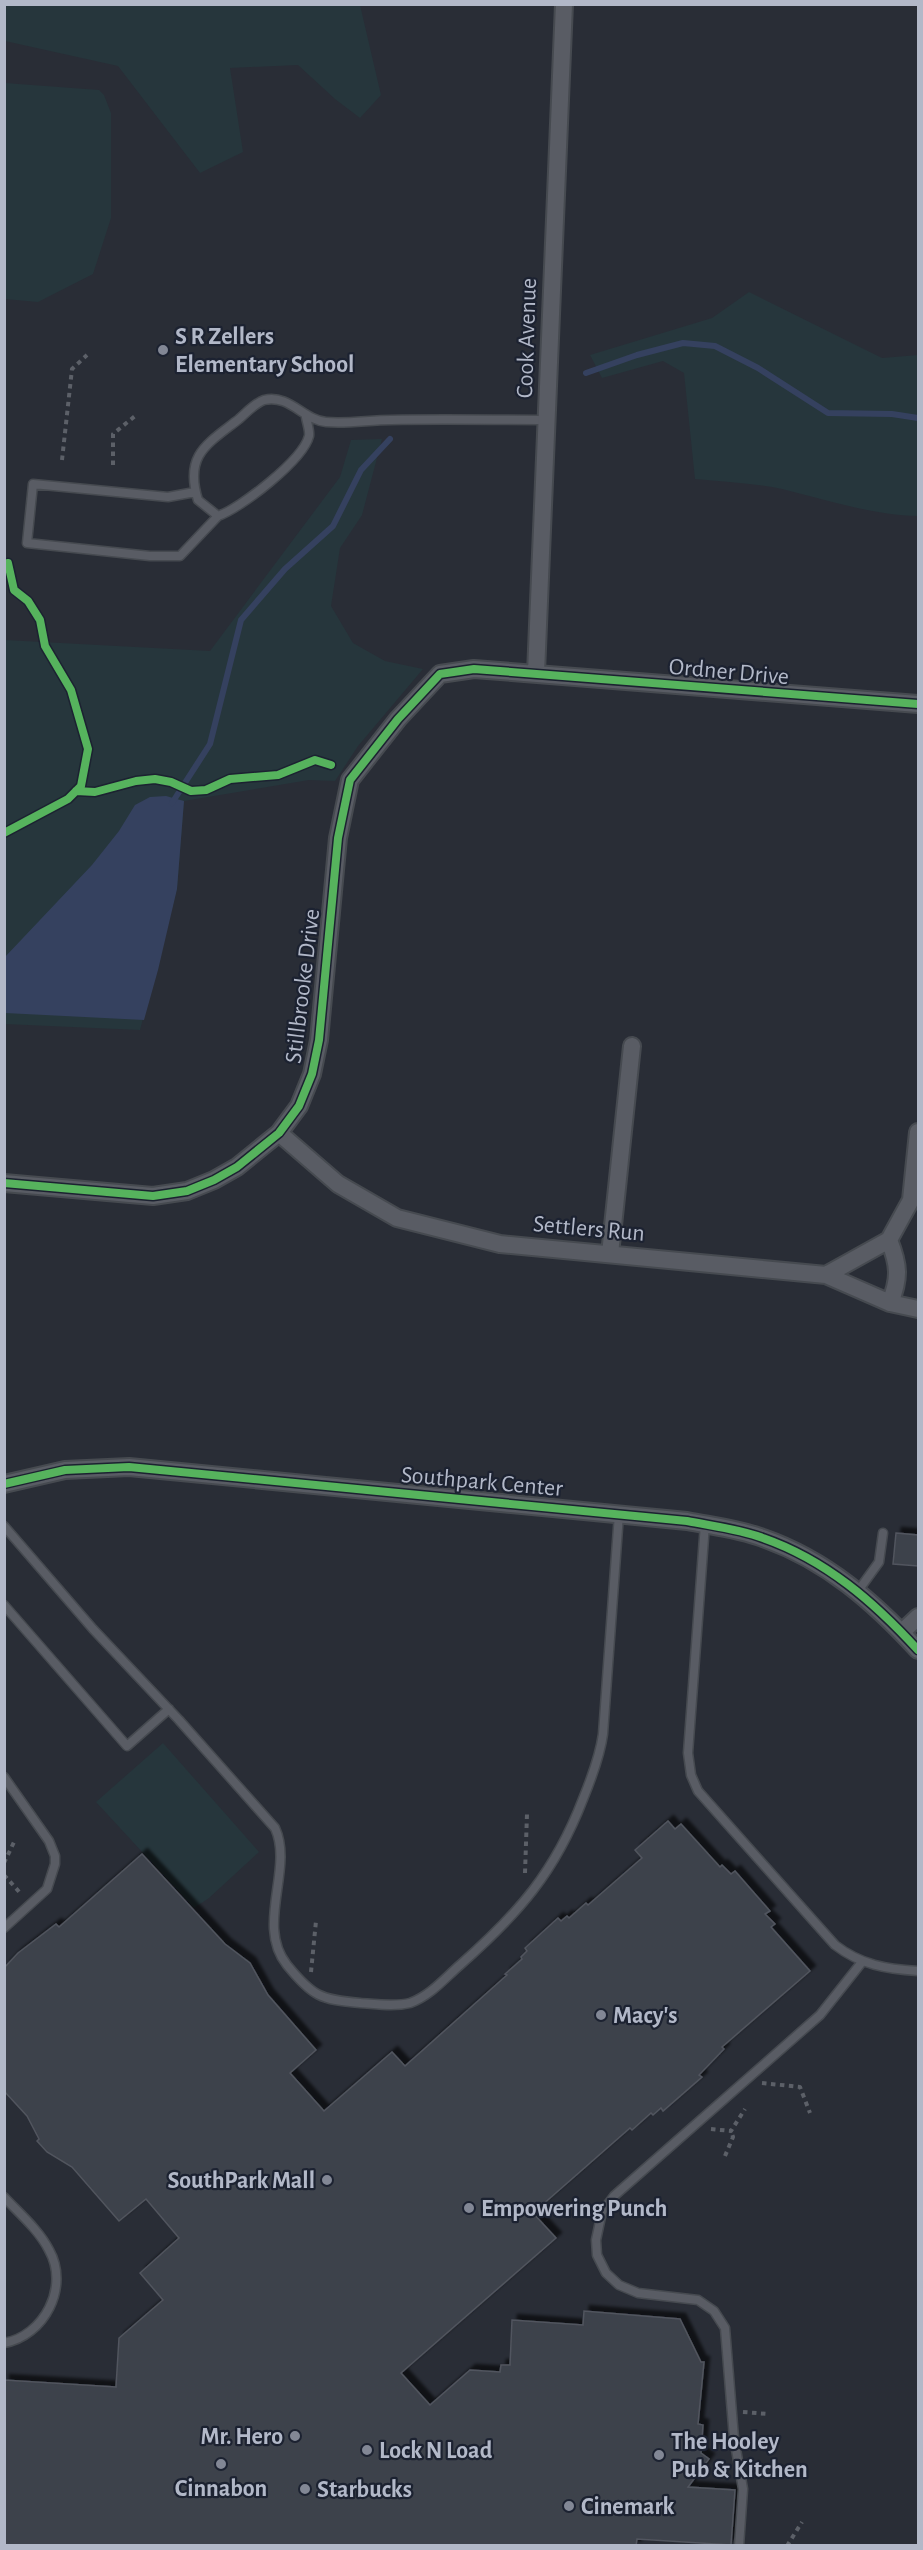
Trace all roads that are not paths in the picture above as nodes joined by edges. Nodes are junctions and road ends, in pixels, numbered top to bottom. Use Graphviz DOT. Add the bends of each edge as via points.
graph roads {
  1 [pos="564,4"];
  2 [pos="306,417"];
  3 [pos="547,420"];
  4 [pos="195,492"];
  5 [pos="218,516"];
  6 [pos="536,674"];
  7 [pos="918,704"];
  8 [pos="632,1046"];
  9 [pos="918,1132"];
  10 [pos="279,1133"];
  11 [pos="4,1183"];
  12 [pos="889,1240"];
  13 [pos="610,1254"];
  14 [pos="826,1275"];
  15 [pos="890,1303"];
  16 [pos="918,1309"];
  17 [pos="4,1484"];
  18 [pos="618,1514"];
  19 [pos="705,1524"];
  20 [pos="4,1526"];
  21 [pos="883,1533"];
  22 [pos="858,1591"];
  23 [pos="4,1605"];
  24 [pos="918,1617"];
  25 [pos="902,1632"];
  26 [pos="918,1650"];
  27 [pos="169,1709"];
  28 [pos="4,1778"];
  29 [pos="4,1928"];
  30 [pos="862,1962"];
  31 [pos="918,1971"];
  32 [pos="4,2197"];
  33 [pos="4,2343"];
  34 [pos="739,2546"];
  1 -- 3 [label="street, Cook Avenue"];
  2 -- 3 [label="lane" via="325,423"];
  2 -- 4 [label="lane" via="295,405 262,401 201,448 195,460"];
  2 -- 5 [label="lane" via="309,435 302,450 254,496"];
  3 -- 6 [label="street, Cook Avenue"];
  4 -- 5 [label="lane" via="198,500"];
  4 -- 5 [label="lane" via="159,497 33,484 27,543 180,556"];
  6 -- 7 [label="street, Ordner Drive"];
  6 -- 10 [label="street, Stillbrooke Drive" via="474,669 440,674 398,718 350,780 338,838 320,1040 299,1106"];
  8 -- 13 [label="street"];
  9 -- 12 [label="street" via="911,1200"];
  10 -- 11 [label="street, Stillbrooke Drive" via="237,1167 187,1191 153,1196"];
  10 -- 13 [label="street, Settlers Run" via="338,1184 397,1218 500,1244"];
  12 -- 14 [label="street"];
  12 -- 15 [label="street" via="898,1272"];
  13 -- 14 [label="street, Settlers Run"];
  14 -- 15 [label="street, Settlers Run"];
  15 -- 16 [label="street, Settlers Run"];
  17 -- 18 [label="street, Southpark Center" via="65,1470 129,1467"];
  18 -- 19 [label="street, Southpark Center"];
  18 -- 27 [label="lane" via="602,1744 576,1817 556,1858 518,1910 418,1999 391,2005 325,1999 288,1965 275,1938 280,1849 277,1833"];
  19 -- 22 [label="street, Southpark Center" via="787,1547"];
  19 -- 30 [label="lane" via="688,1753 692,1781 835,1945"];
  20 -- 27 [label="lane"];
  21 -- 22 [label="lane" via="879,1562"];
  22 -- 25 [label="street, Southpark Center"];
  23 -- 27 [label="lane" via="127,1746"];
  24 -- 25 [label="street"];
  25 -- 26 [label="street, Southpark Center"];
  28 -- 29 [label="lane" via="49,1842 55,1864 47,1889"];
  30 -- 31 [label="lane"];
  30 -- 34 [label="lane" via="820,2015 614,2196 605,2206 598,2225 597,2255 602,2268 615,2282 638,2293 698,2300 714,2311 725,2328 734,2438 743,2488"];
  32 -- 33 [label="lane" via="50,2251 55,2280 51,2304 41,2323 25,2337"];
}
